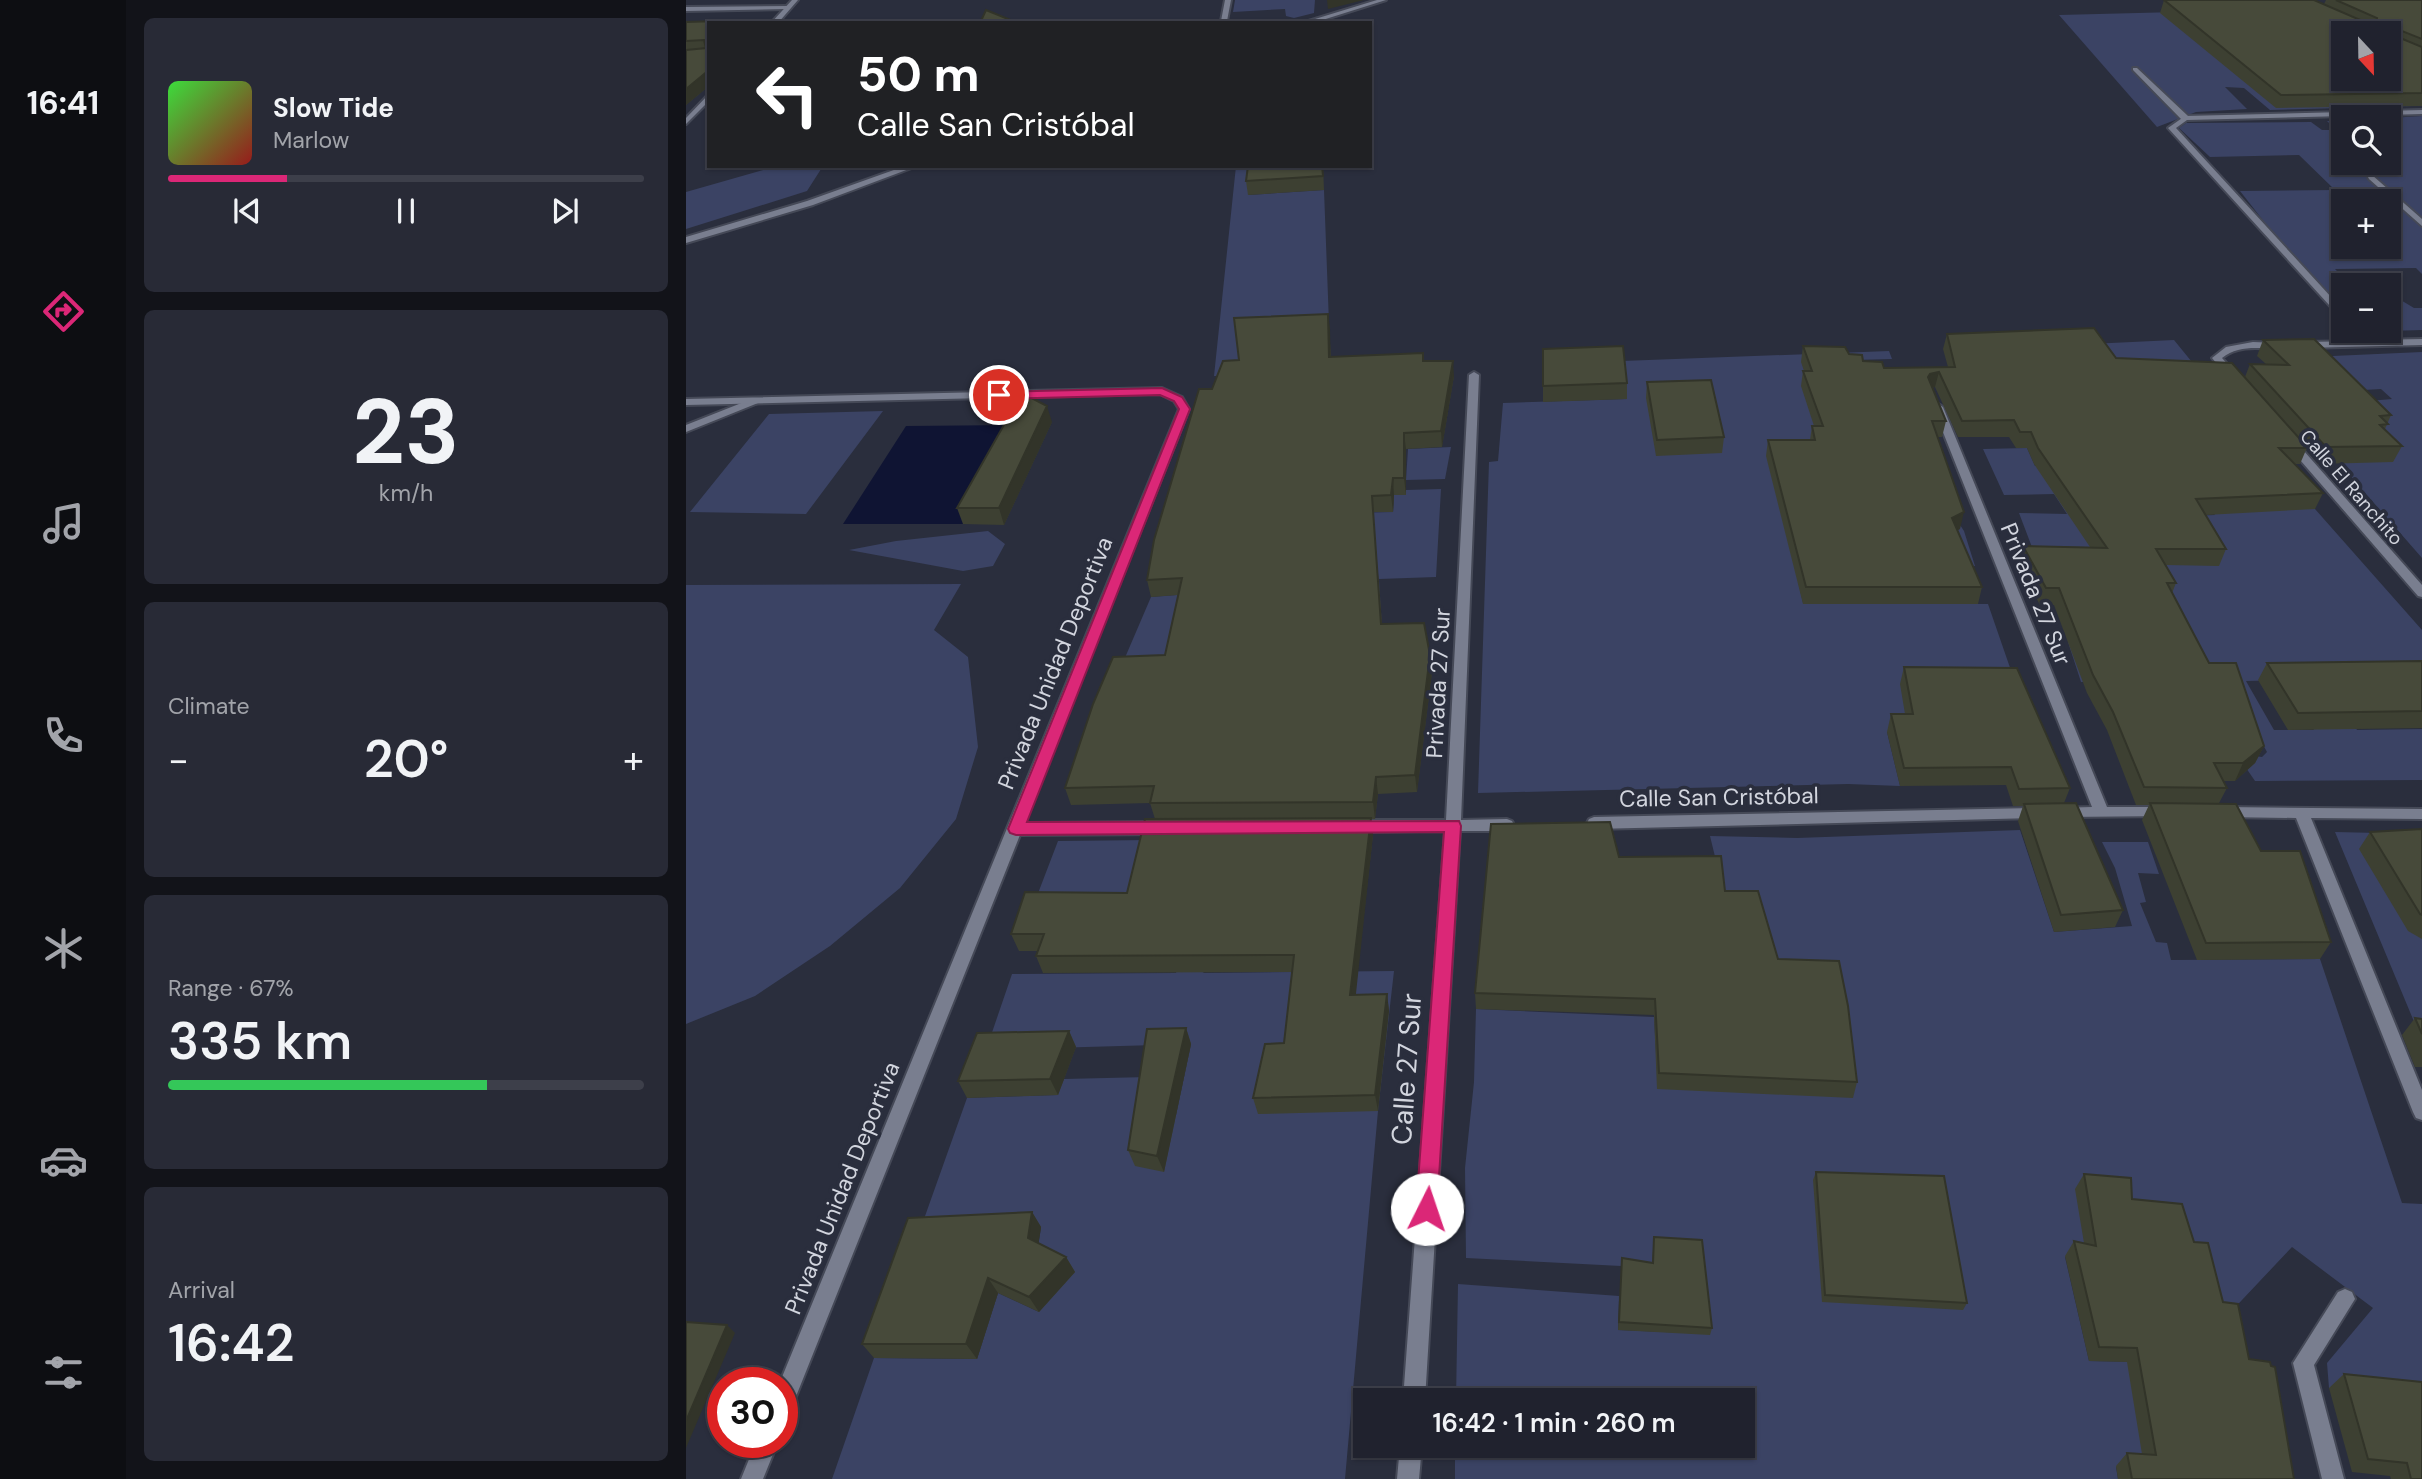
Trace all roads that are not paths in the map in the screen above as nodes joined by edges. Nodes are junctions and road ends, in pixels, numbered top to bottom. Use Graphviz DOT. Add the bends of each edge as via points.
graph roads {
  1 [pos="794,0"];
  2 [pos="1228,0"];
  3 [pos="1383,0"];
  4 [pos="787,7"];
  5 [pos="686,9"];
  6 [pos="776,21"];
  7 [pos="1224,21"];
  8 [pos="1312,21"];
  9 [pos="2135,69"];
  10 [pos="707,98"];
  11 [pos="2422,112"];
  12 [pos="2185,118"];
  13 [pos="686,122"];
  14 [pos="907,168"];
  15 [pos="2372,177"];
  16 [pos="2422,223"];
  17 [pos="686,240"];
  18 [pos="2331,302"];
  19 [pos="2422,342"];
  20 [pos="2370,344"];
  21 [pos="1474,375"];
  22 [pos="2244,389"];
  23 [pos="1932,392"];
  24 [pos="754,401"];
  25 [pos="686,402"];
  26 [pos="686,429"];
  27 [pos="2280,430"];
  28 [pos="2422,593"];
  29 [pos="2102,812"];
  30 [pos="2182,812"];
  31 [pos="2208,812"];
  32 [pos="2301,813"];
  33 [pos="2422,814"];
  34 [pos="1577,823"];
  35 [pos="1522,824"];
  36 [pos="1453,826"];
  37 [pos="1344,827"];
  38 [pos="1180,828"];
  39 [pos="1016,829"];
  40 [pos="2422,1112"];
  41 [pos="2344,1299"];
  42 [pos="797,1367"];
  43 [pos="1415,1388"];
  44 [pos="761,1458"];
  45 [pos="1409,1458"];
  46 [pos="752,1479"];
  47 [pos="1408,1479"];
  48 [pos="2333,1479"];
  1 -- 4 [label="street"];
  2 -- 7 [label="street"];
  3 -- 8 [label="street"];
  4 -- 5 [label="street"];
  4 -- 6 [label="street"];
  9 -- 12 [label="street"];
  10 -- 13 [label="street"];
  11 -- 12 [label="street"];
  12 -- 18 [label="street" via="2172,128"];
  14 -- 17 [label="street"];
  15 -- 16 [label="street"];
  19 -- 20 [label="street"];
  20 -- 22 [label="street" via="2237,346 2222,352 2217,358"];
  21 -- 36 [label="street, Privada 27 Sur"];
  23 -- 29 [label="street, Privada 27 Sur"];
  24 -- 25 [label="street, Privada Unidad Deportiva"];
  24 -- 26 [label="street"];
  24 -- 39 [label="street, Privada Unidad Deportiva" via="1162,391 1178,399 1185,409"];
  27 -- 28 [label="street, Calle El Ranchito"];
  29 -- 30 [label="street, Calle San Cristóbal"];
  29 -- 34 [label="street, Calle San Cristóbal"];
  31 -- 32 [label="street"];
  32 -- 33 [label="street"];
  32 -- 40 [label="street"];
  35 -- 36 [label="street"];
  36 -- 37 [label="street"];
  36 -- 43 [label="street, Calle 27 Sur"];
  38 -- 39 [label="street"];
  39 -- 42 [label="street, Privada Unidad Deportiva"];
  41 -- 48 [label="street" via="2302,1363"];
  44 -- 46 [label="street"];
  45 -- 47 [label="street"];
}
